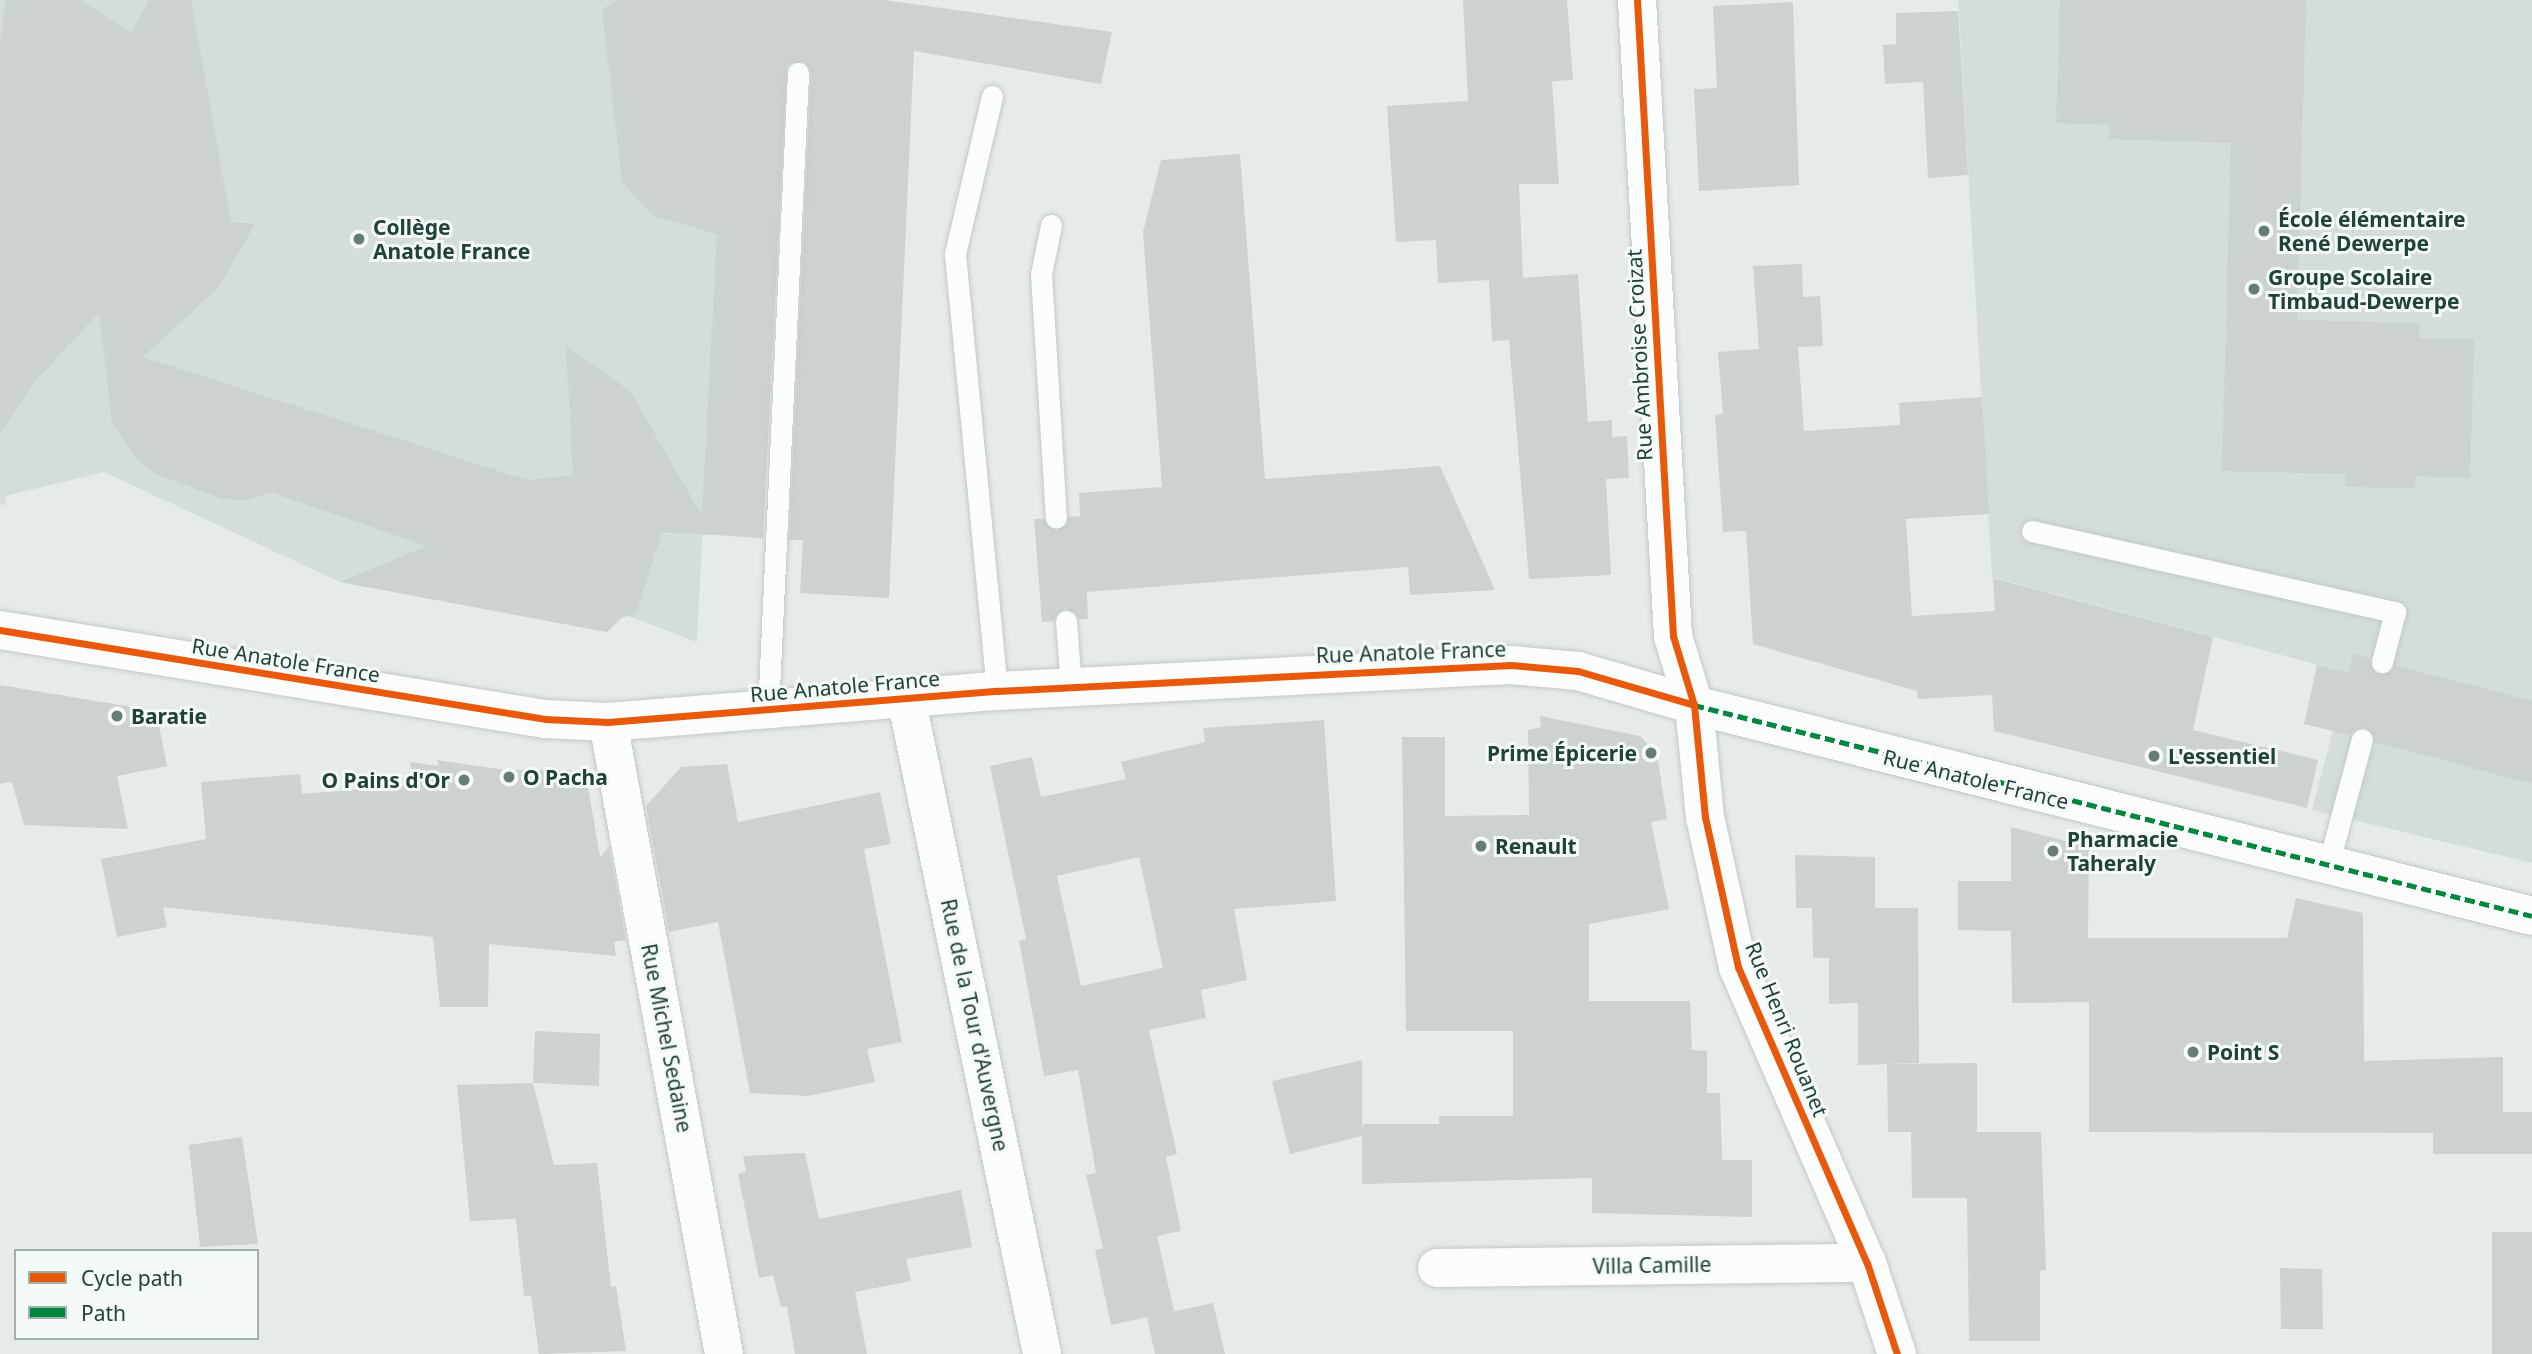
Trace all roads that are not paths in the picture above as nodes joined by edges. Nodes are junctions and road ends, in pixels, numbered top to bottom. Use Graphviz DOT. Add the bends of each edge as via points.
graph roads {
  1 [pos="1637,0"];
  2 [pos="798,73"];
  3 [pos="992,96"];
  4 [pos="1051,225"];
  5 [pos="1056,518"];
  6 [pos="2032,531"];
  7 [pos="1066,621"];
  8 [pos="0,630"];
  9 [pos="2382,662"];
  10 [pos="1072,687"];
  11 [pos="997,691"];
  12 [pos="906,697"];
  13 [pos="1694,705"];
  14 [pos="768,712"];
  15 [pos="608,722"];
  16 [pos="2362,738"];
  17 [pos="2328,866"];
  18 [pos="2532,916"];
  19 [pos="1867,1263"];
  20 [pos="1437,1268"];
  21 [pos="724,1354"];
  22 [pos="1042,1354"];
  23 [pos="1897,1354"];
  1 -- 13 [label="street, Rue Ambroise Croizat" via="1673,636"];
  2 -- 14 [label="lane"];
  3 -- 11 [label="lane" via="955,254"];
  4 -- 5 [label="lane" via="1041,274"];
  6 -- 9 [label="lane" via="2395,612"];
  7 -- 10 [label="lane"];
  8 -- 15 [label="street, Rue Anatole France" via="545,719"];
  10 -- 11 [label="street, Rue Anatole France"];
  10 -- 13 [label="street, Rue Anatole France" via="1511,665 1578,671"];
  11 -- 12 [label="street, Rue Anatole France"];
  12 -- 14 [label="street, Rue Anatole France"];
  12 -- 22 [label="street, Rue de la Tour d'Auvergne"];
  13 -- 17 [label="street, Rue Anatole France"];
  13 -- 19 [label="street, Rue Henri Rouanet" via="1705,817 1738,967"];
  14 -- 15 [label="street, Rue Anatole France"];
  15 -- 21 [label="street, Rue Michel Sedaine"];
  16 -- 17 [label="lane"];
  17 -- 18 [label="street, Rue Anatole France"];
  19 -- 20 [label="street, Villa Camille"];
  19 -- 23 [label="street, Rue Henri Rouanet"];
}
